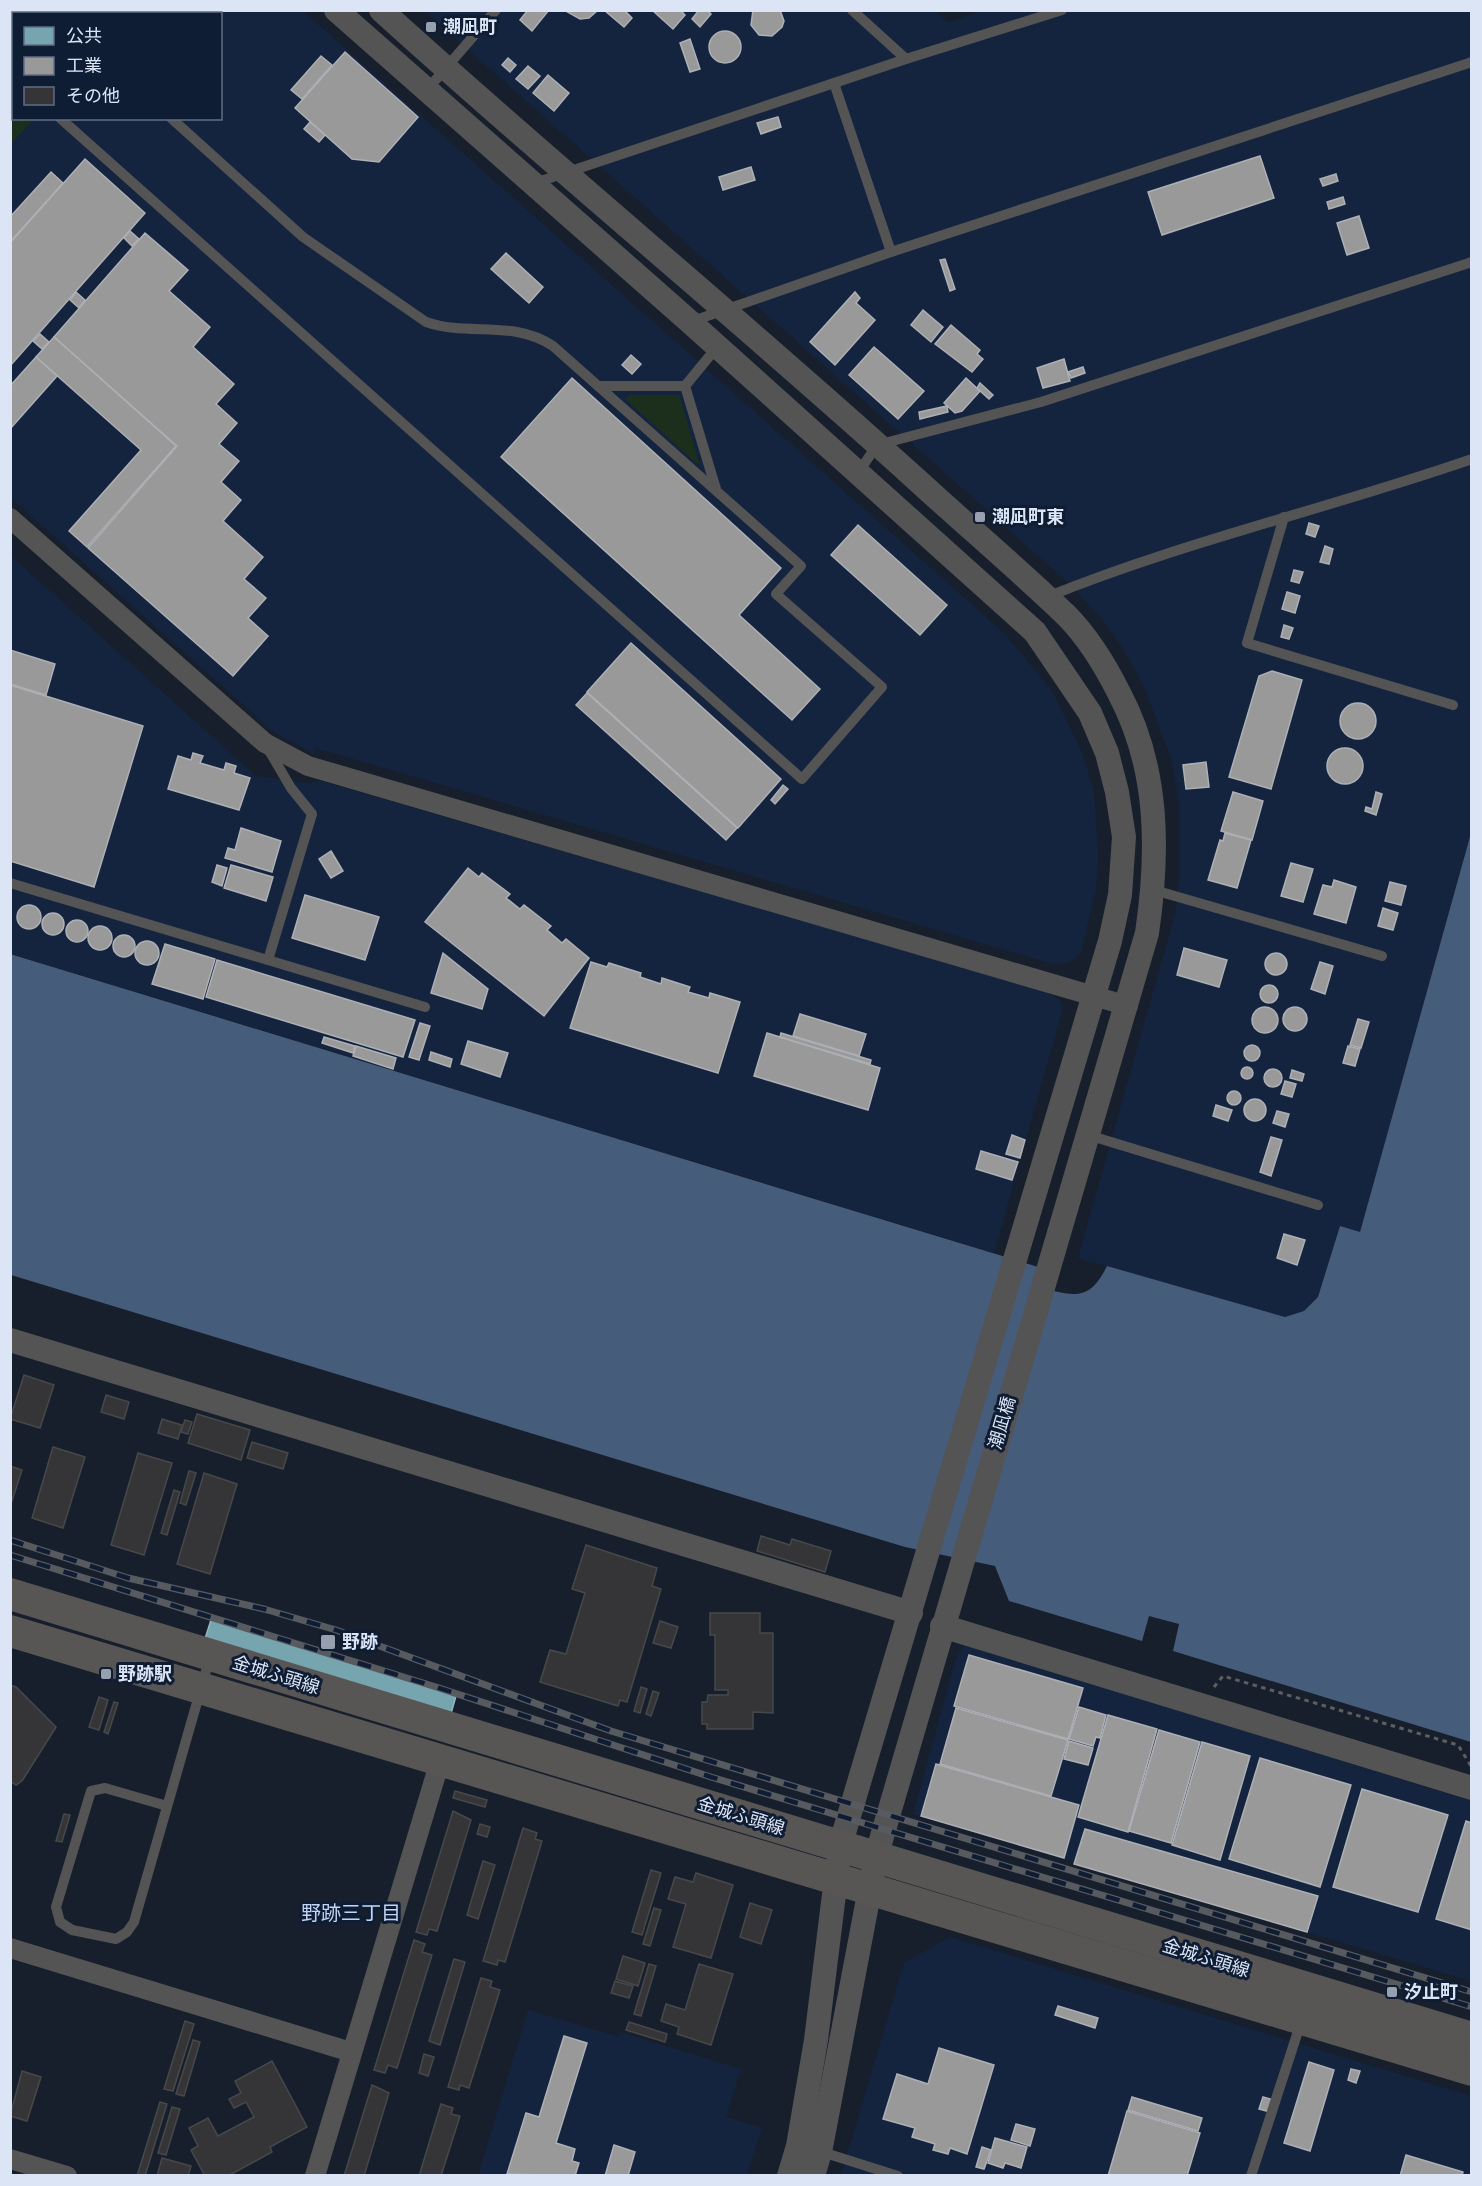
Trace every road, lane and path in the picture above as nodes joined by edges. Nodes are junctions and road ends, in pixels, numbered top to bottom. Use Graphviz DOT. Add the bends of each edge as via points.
graph roads {
  1 [pos="336,10"];
  2 [pos="381,10"];
  3 [pos="496,10"];
  4 [pos="852,10"];
  5 [pos="1062,10"];
  6 [pos="906,59"];
  7 [pos="1472,62"];
  8 [pos="445,69"];
  9 [pos="834,83"];
  10 [pos="426,91"];
  11 [pos="62,120"];
  12 [pos="173,120"];
  13 [pos="566,173"];
  14 [pos="533,184"];
  15 [pos="891,252"];
  16 [pos="1472,262"];
  17 [pos="723,309"];
  18 [pos="690,322"];
  19 [pos="717,347"];
  20 [pos="598,386"];
  21 [pos="685,386"];
  22 [pos="878,445"];
  23 [pos="1472,459"];
  24 [pos="857,473"];
  25 [pos="716,491"];
  26 [pos="1284,517"];
  27 [pos="10,518"];
  28 [pos="1045,597"];
  29 [pos="1453,705"];
  30 [pos="264,743"];
  31 [pos="10,883"];
  32 [pos="1154,890"];
  33 [pos="1382,956"];
  34 [pos="268,960"];
  35 [pos="1093,996"];
  36 [pos="1128,1006"];
  37 [pos="425,1007"];
  38 [pos="1088,1135"];
  39 [pos="1318,1205"];
  40 [pos="10,1340"];
  41 [pos="10,1594"];
  42 [pos="914,1603"];
  43 [pos="945,1615"];
  44 [pos="10,1631"];
  45 [pos="210,1655"];
  46 [pos="201,1689"];
  47 [pos="1201,1705"];
  48 [pos="440,1761"];
  49 [pos="1472,1766"];
  50 [pos="1472,1788"];
  51 [pos="167,1806"];
  52 [pos="840,1846"];
  53 [pos="876,1857"];
  54 [pos="836,1880"];
  55 [pos="870,1890"];
  56 [pos="10,1948"];
  57 [pos="1307,2005"];
  58 [pos="1472,2038"];
  59 [pos="351,2052"];
  60 [pos="1472,2070"];
  61 [pos="809,2149"];
  62 [pos="10,2159"];
  63 [pos="67,2175"];
  64 [pos="315,2175"];
  65 [pos="789,2175"];
  66 [pos="813,2175"];
  67 [pos="898,2175"];
  68 [pos="1251,2175"];
  1 -- 10 [label="street, 潮凪橋"];
  2 -- 8 [label="street, 潮凪橋"];
  3 -- 8 [label="lane"];
  4 -- 6 [label="lane"];
  5 -- 6 [label="lane"];
  6 -- 9 [label="lane"];
  7 -- 15 [label="lane"];
  8 -- 10 [label="lane"];
  8 -- 13 [label="street, 潮凪橋"];
  9 -- 13 [label="lane"];
  9 -- 15 [label="lane"];
  10 -- 14 [label="street, 潮凪橋"];
  11 -- 25 [label="lane" via="802,779 882,687 776,594 801,566"];
  12 -- 20 [label="lane" via="303,237 426,322 518,330 538,336"];
  13 -- 14 [label="lane"];
  13 -- 17 [label="street, 潮凪橋"];
  14 -- 18 [label="street, 潮凪橋"];
  15 -- 17 [label="lane"];
  16 -- 22 [label="lane" via="1041,402"];
  17 -- 18 [label="lane"];
  17 -- 22 [label="street, 潮凪橋"];
  18 -- 19 [label="street, 潮凪橋"];
  19 -- 21 [label="lane"];
  19 -- 24 [label="street, 潮凪橋"];
  20 -- 21 [label="lane"];
  20 -- 25 [label="lane"];
  21 -- 25 [label="lane"];
  22 -- 24 [label="lane"];
  22 -- 28 [label="street, 潮凪橋"];
  23 -- 26 [label="lane"];
  24 -- 35 [label="street, 潮凪橋" via="1035,632 1090,713 1107,753 1124,837 1120,895"];
  26 -- 28 [label="lane"];
  26 -- 29 [label="lane" via="1247,643"];
  27 -- 30 [label="street"];
  28 -- 32 [label="street, 潮凪橋" via="1068,617 1096,656 1120,695 1139,742 1151,787 1156,834"];
  30 -- 34 [label="lane" via="312,814"];
  30 -- 35 [label="street" via="308,766"];
  31 -- 34 [label="lane"];
  32 -- 33 [label="lane"];
  32 -- 36 [label="street, 潮凪橋"];
  34 -- 37 [label="lane"];
  35 -- 36 [label="street"];
  35 -- 42 [label="street, 潮凪橋"];
  36 -- 38 [label="street, 潮凪橋"];
  38 -- 39 [label="lane"];
  38 -- 43 [label="street, 潮凪橋"];
  40 -- 42 [label="street"];
  41 -- 45 [label="main road, 金城ふ頭線"];
  42 -- 52 [label="street, 潮凪橋"];
  43 -- 47 [label="street"];
  43 -- 53 [label="street, 潮凪橋"];
  44 -- 46 [label="main road, 金城ふ頭線"];
  45 -- 46 [label="lane"];
  45 -- 52 [label="main road, 金城ふ頭線"];
  46 -- 48 [label="main road, 金城ふ頭線"];
  46 -- 51 [label="lane"];
  47 -- 49 [label="path" via="1223,1676 1458,1745"];
  47 -- 50 [label="street"];
  48 -- 54 [label="main road, 金城ふ頭線"];
  48 -- 59 [label="street"];
  51 -- 51 [label="lane" via="134,1922 127,1932 116,1939 101,1937 72,1930 60,1922 56,1906 91,1791 105,1788"];
  52 -- 53 [label="main road, 金城ふ頭線"];
  52 -- 54 [label="street, 潮凪橋"];
  53 -- 55 [label="street, 潮凪橋"];
  53 -- 57 [label="main road, 金城ふ頭線"];
  54 -- 55 [label="main road, 金城ふ頭線"];
  54 -- 61 [label="street, 潮凪橋" via="816,2040"];
  55 -- 57 [label="main road, 金城ふ頭線"];
  55 -- 61 [label="street, 潮凪橋"];
  56 -- 59 [label="street"];
  57 -- 58 [label="main road, 金城ふ頭線"];
  57 -- 60 [label="main road, 金城ふ頭線"];
  57 -- 68 [label="lane"];
  59 -- 64 [label="street"];
  61 -- 65 [label="street"];
  61 -- 66 [label="street"];
  61 -- 67 [label="lane"];
  62 -- 63 [label="street"];
}
